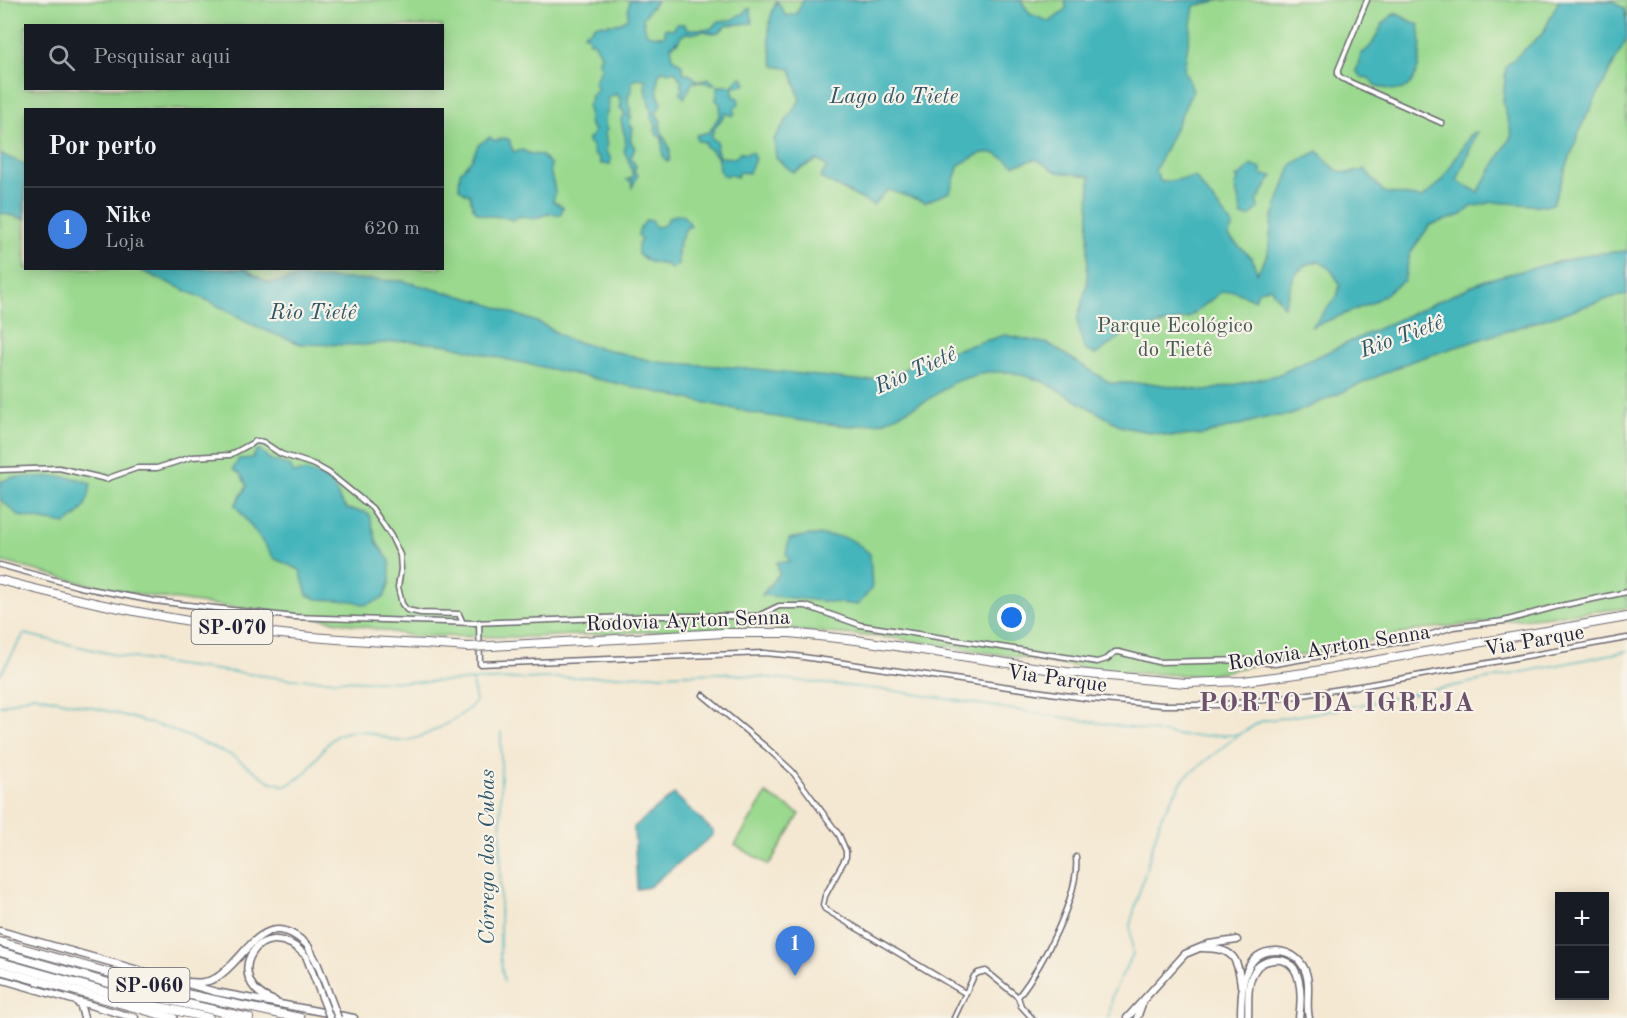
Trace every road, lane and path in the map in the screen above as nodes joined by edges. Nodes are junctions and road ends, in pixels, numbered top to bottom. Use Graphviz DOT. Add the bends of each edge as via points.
graph roads {
  1 [pos="1367,0"];
  2 [pos="1442,123"];
  3 [pos="0,470"];
  4 [pos="0,565"];
  5 [pos="0,580"];
  6 [pos="1627,592"];
  7 [pos="1627,617"];
  8 [pos="462,621"];
  9 [pos="479,622"];
  10 [pos="1627,638"];
  11 [pos="703,695"];
  12 [pos="1076,857"];
  13 [pos="0,931"];
  14 [pos="0,942"];
  15 [pos="1196,948"];
  16 [pos="0,952"];
  17 [pos="1229,952"];
  18 [pos="0,962"];
  19 [pos="0,970"];
  20 [pos="0,979"];
  21 [pos="177,982"];
  22 [pos="965,993"];
  23 [pos="1241,996"];
  24 [pos="1018,997"];
  25 [pos="76,1001"];
  26 [pos="89,1005"];
  27 [pos="295,1008"];
  28 [pos="84,1017"];
  29 [pos="1133,1017"];
  30 [pos="135,1018"];
  31 [pos="173,1018"];
  32 [pos="209,1018"];
  33 [pos="249,1018"];
  34 [pos="300,1018"];
  35 [pos="330,1018"];
  36 [pos="339,1018"];
  37 [pos="354,1018"];
  38 [pos="954,1018"];
  39 [pos="1032,1018"];
  40 [pos="1241,1018"];
  41 [pos="1248,1018"];
  42 [pos="1299,1018"];
  43 [pos="1309,1018"];
  1 -- 2 [label="street" via="1338,75"];
  3 -- 8 [label="street" via="59,468 106,480 137,468 230,454 256,441 263,442 281,454 329,473 372,508 400,555 398,587 404,608 421,613 459,614"];
  4 -- 8 [label="street" via="91,589 200,607 294,616"];
  5 -- 7 [label="highway, Rodovia Ayrton Senna / SP-070, bridge" via="170,619 275,633 468,647 790,633 1066,672 1185,683 1304,673"];
  6 -- 9 [label="street" via="1504,621 1453,627 1417,639 1275,664 1247,660 1158,662 1119,652 1097,662 860,625 806,606 779,606 758,616"];
  8 -- 9 [label="street"];
  9 -- 10 [label="street, Via Parque" via="480,664 764,654 1091,699 1162,705 1217,705 1284,698"];
  11 -- 22 [label="street" via="792,771 839,835 846,857 825,896 825,909"];
  12 -- 24 [label="street" via="1074,887 1062,919"];
  13 -- 21 [label="main road"];
  14 -- 34 [label="highway, SP-060" via="181,993"];
  15 -- 17 [label="main road"];
  15 -- 17 [label="main road" via="1237,940"];
  15 -- 29 [label="main road" via="1185,954"];
  16 -- 33 [label="highway, SP-060" via="165,999"];
  17 -- 23 [label="main road" via="1238,966"];
  18 -- 32 [label="highway, SP-060"];
  19 -- 31 [label="highway, SP-060"];
  20 -- 25 [label="main road"];
  21 -- 27 [label="main road"];
  21 -- 36 [label="main road, bridge" via="203,983 214,979 250,943 266,933 285,932 308,946"];
  22 -- 24 [label="street" via="974,976 986,971"];
  22 -- 38 [label="street"];
  23 -- 40 [label="main road"];
  23 -- 43 [label="main road" via="1251,962 1264,952 1285,952 1293,955 1305,970"];
  24 -- 39 [label="street"];
  25 -- 26 [label="main road"];
  25 -- 28 [label="main road"];
  26 -- 28 [label="main road"];
  26 -- 30 [label="main road"];
  27 -- 35 [label="main road, bridge" via="267,998 254,988 247,972 249,960 258,947 273,939 290,942 306,956"];
  27 -- 37 [label="main road"];
  41 -- 42 [label="main road" via="1254,970 1276,960 1290,964 1298,976"];
}
